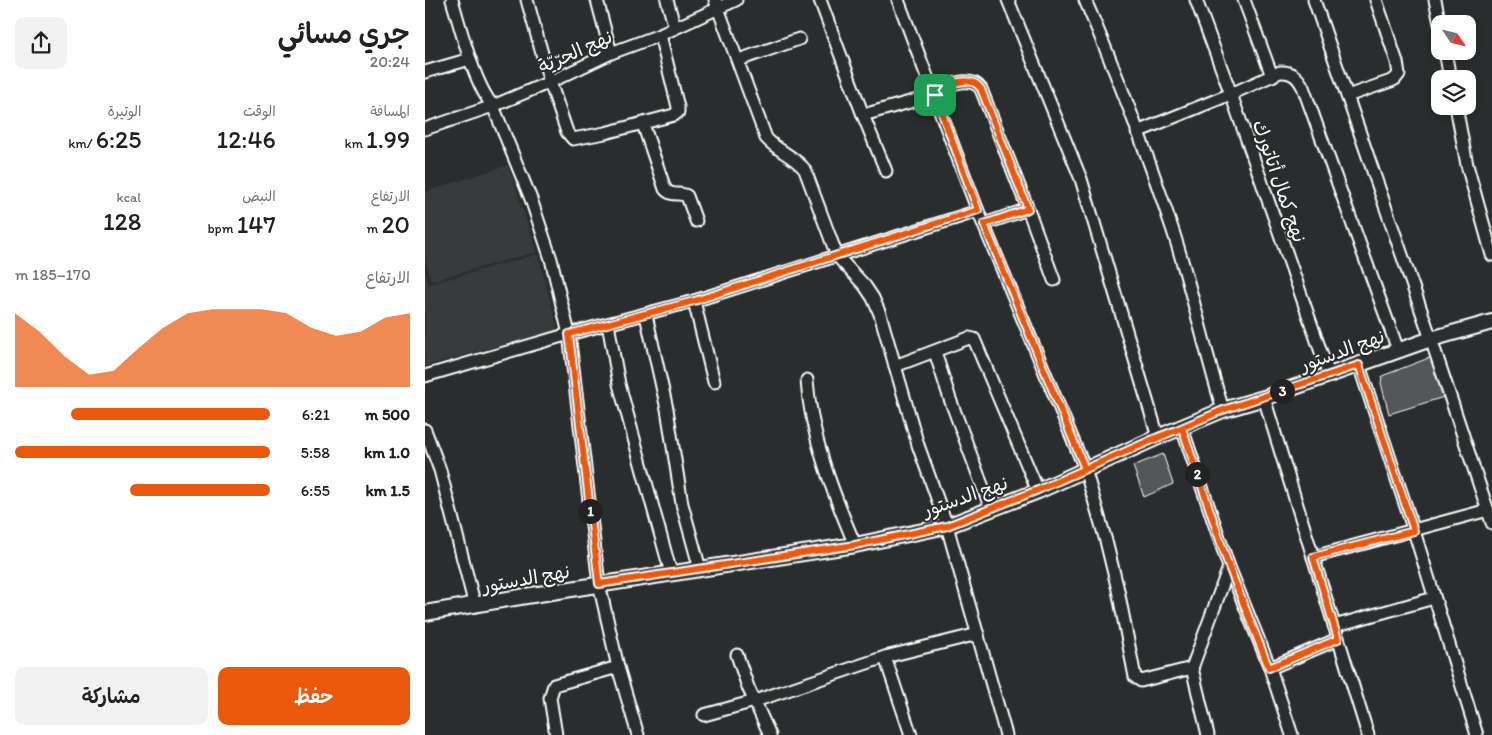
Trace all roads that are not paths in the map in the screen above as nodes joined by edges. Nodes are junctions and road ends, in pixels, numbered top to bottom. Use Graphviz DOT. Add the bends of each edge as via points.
graph roads {
  1 [pos="452,0"];
  2 [pos="527,0"];
  3 [pos="597,0"];
  4 [pos="667,0"];
  5 [pos="736,0"];
  6 [pos="820,0"];
  7 [pos="899,0"];
  8 [pos="1008,0"];
  9 [pos="1085,0"];
  10 [pos="1196,0"];
  11 [pos="1244,0"];
  12 [pos="1314,0"];
  13 [pos="1375,0"];
  14 [pos="1435,0"];
  15 [pos="717,4"];
  16 [pos="1438,15"];
  17 [pos="675,28"];
  18 [pos="660,35"];
  19 [pos="799,39"];
  20 [pos="611,53"];
  21 [pos="470,59"];
  22 [pos="739,60"];
  23 [pos="425,72"];
  24 [pos="1272,76"];
  25 [pos="550,82"];
  26 [pos="934,92"];
  27 [pos="1231,94"];
  28 [pos="1347,96"];
  29 [pos="493,106"];
  30 [pos="863,115"];
  31 [pos="1458,115"];
  32 [pos="643,124"];
  33 [pos="425,129"];
  34 [pos="1137,132"];
  35 [pos="885,171"];
  36 [pos="1028,209"];
  37 [pos="978,210"];
  38 [pos="696,221"];
  39 [pos="984,224"];
  40 [pos="1492,255"];
  41 [pos="837,256"];
  42 [pos="1054,280"];
  43 [pos="694,301"];
  44 [pos="646,315"];
  45 [pos="1492,322"];
  46 [pos="608,324"];
  47 [pos="569,334"];
  48 [pos="1431,339"];
  49 [pos="1398,350"];
  50 [pos="935,352"];
  51 [pos="1359,365"];
  52 [pos="895,366"];
  53 [pos="1329,374"];
  54 [pos="425,376"];
  55 [pos="807,380"];
  56 [pos="714,382"];
  57 [pos="1264,398"];
  58 [pos="1223,410"];
  59 [pos="1182,428"];
  60 [pos="425,430"];
  61 [pos="1158,437"];
  62 [pos="1085,469"];
  63 [pos="1038,490"];
  64 [pos="991,509"];
  65 [pos="1488,510"];
  66 [pos="1492,524"];
  67 [pos="947,526"];
  68 [pos="1414,531"];
  69 [pos="855,545"];
  70 [pos="1313,557"];
  71 [pos="1229,567"];
  72 [pos="700,569"];
  73 [pos="671,573"];
  74 [pos="599,584"];
  75 [pos="1434,598"];
  76 [pos="475,606"];
  77 [pos="425,613"];
  78 [pos="1335,626"];
  79 [pos="978,634"];
  80 [pos="1338,639"];
  81 [pos="737,655"];
  82 [pos="885,658"];
  83 [pos="619,667"];
  84 [pos="1192,668"];
  85 [pos="1269,668"];
  86 [pos="755,701"];
  87 [pos="704,714"];
  88 [pos="556,735"];
  89 [pos="638,735"];
  90 [pos="770,735"];
  91 [pos="911,735"];
  92 [pos="1006,735"];
  93 [pos="1208,735"];
  94 [pos="1292,735"];
  95 [pos="1368,735"];
  96 [pos="1477,735"];
  1 -- 21 [label="street"];
  2 -- 25 [label="street"];
  3 -- 20 [label="street"];
  4 -- 17 [label="street"];
  5 -- 15 [label="street, نهج الحرّيّة"];
  6 -- 30 [label="street"];
  7 -- 26 [label="street"];
  8 -- 61 [label="street" via="1081,179"];
  9 -- 34 [label="street"];
  10 -- 27 [label="street, نهج كمال أتاتورك"];
  11 -- 24 [label="street"];
  12 -- 28 [label="street"];
  13 -- 28 [label="street" via="1399,74 1391,81"];
  14 -- 16 [label="street"];
  15 -- 17 [label="street, نهج الحرّيّة"];
  15 -- 22 [label="street"];
  17 -- 18 [label="street, نهج الحرّيّة"];
  18 -- 20 [label="street, نهج الحرّيّة"];
  18 -- 32 [label="street" via="679,110 674,115"];
  19 -- 22 [label="street"];
  20 -- 25 [label="street, نهج الحرّيّة"];
  21 -- 23 [label="street"];
  21 -- 29 [label="street"];
  22 -- 41 [label="street" via="766,138 805,170"];
  24 -- 27 [label="street"];
  24 -- 49 [label="street" via="1280,72 1291,73 1303,87"];
  25 -- 29 [label="street, نهج الحرّيّة"];
  25 -- 32 [label="street" via="567,132 573,139"];
  26 -- 30 [label="street"];
  26 -- 36 [label="street" via="969,81 978,84"];
  26 -- 37 [label="street"];
  27 -- 34 [label="street"];
  27 -- 53 [label="street, نهج كمال أتاتورك"];
  28 -- 48 [label="street"];
  29 -- 33 [label="street, نهج الحرّيّة"];
  29 -- 47 [label="street" via="531,199 551,259"];
  30 -- 35 [label="street"];
  31 -- 40 [label="street" via="1467,165"];
  32 -- 38 [label="street" via="665,189 669,193 687,196"];
  34 -- 58 [label="street" via="1173,232"];
  36 -- 39 [label="street"];
  36 -- 42 [label="street"];
  37 -- 39 [label="street"];
  37 -- 41 [label="street"];
  39 -- 62 [label="street"];
  41 -- 43 [label="street"];
  41 -- 52 [label="street" via="856,274 873,298"];
  43 -- 44 [label="street"];
  43 -- 56 [label="street"];
  44 -- 46 [label="street"];
  44 -- 72 [label="street" via="667,409 682,504"];
  45 -- 48 [label="street, نهج الدستور"];
  46 -- 47 [label="street"];
  46 -- 73 [label="street" via="619,384"];
  47 -- 54 [label="street"];
  47 -- 74 [label="street"];
  48 -- 49 [label="street, نهج الدستور"];
  48 -- 65 [label="street"];
  49 -- 51 [label="street, نهج الدستور"];
  50 -- 52 [label="street"];
  50 -- 63 [label="street" via="969,338 974,339"];
  50 -- 64 [label="street"];
  51 -- 53 [label="street, نهج الدستور"];
  51 -- 68 [label="street"];
  52 -- 67 [label="street" via="918,445"];
  53 -- 57 [label="street, نهج الدستور"];
  55 -- 69 [label="street" via="822,457"];
  57 -- 58 [label="street, نهج الدستور"];
  57 -- 70 [label="street"];
  58 -- 59 [label="street, نهج الدستور"];
  59 -- 61 [label="street, نهج الدستور"];
  59 -- 71 [label="street"];
  60 -- 76 [label="street" via="440,470"];
  61 -- 62 [label="street, نهج الدستور"];
  62 -- 63 [label="street, نهج الدستور"];
  62 -- 84 [label="street" via="1116,582 1135,677 1141,681"];
  63 -- 64 [label="street, نهج الدستور"];
  64 -- 67 [label="street, نهج الدستور"];
  65 -- 66 [label="street"];
  65 -- 68 [label="street"];
  67 -- 69 [label="street, نهج الدستور"];
  67 -- 79 [label="street"];
  68 -- 70 [label="street"];
  68 -- 75 [label="street"];
  69 -- 72 [label="street, نهج الدستور"];
  70 -- 78 [label="street"];
  71 -- 84 [label="street"];
  71 -- 85 [label="street"];
  72 -- 73 [label="street, نهج الدستور"];
  73 -- 74 [label="street, نهج الدستور"];
  74 -- 76 [label="street, نهج الدستور"];
  74 -- 83 [label="street"];
  75 -- 78 [label="street"];
  75 -- 96 [label="street"];
  76 -- 77 [label="street, نهج الدستور"];
  78 -- 80 [label="street"];
  79 -- 82 [label="street"];
  79 -- 92 [label="street"];
  80 -- 85 [label="street"];
  80 -- 95 [label="street"];
  81 -- 86 [label="street"];
  82 -- 86 [label="street"];
  82 -- 91 [label="street"];
  83 -- 88 [label="street" via="554,685 550,698"];
  83 -- 89 [label="street"];
  84 -- 93 [label="street"];
  85 -- 94 [label="street"];
  86 -- 87 [label="street"];
  86 -- 90 [label="street"];
}
